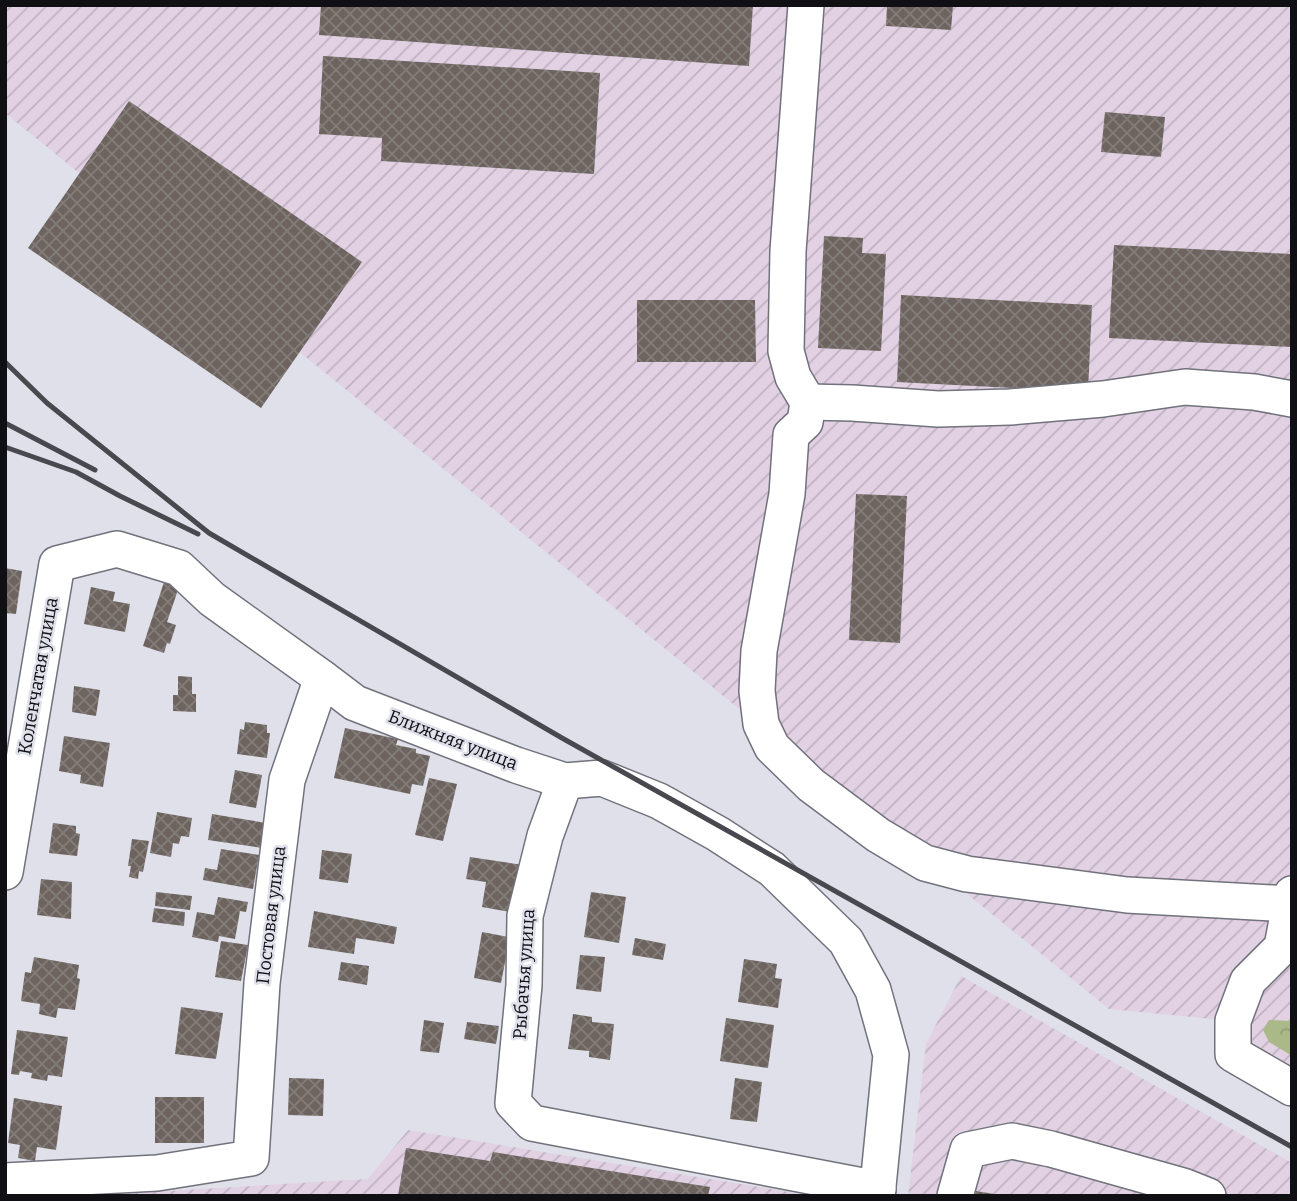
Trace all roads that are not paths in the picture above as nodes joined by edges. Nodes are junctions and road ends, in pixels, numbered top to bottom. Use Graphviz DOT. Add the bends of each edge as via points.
graph roads {
  1 [pos="806,5"];
  2 [pos="1292,399"];
  3 [pos="808,402"];
  4 [pos="57,564"];
  5 [pos="323,678"];
  6 [pos="565,781"];
  7 [pos="5,872"];
  8 [pos="1291,899"];
  9 [pos="1292,1088"];
  10 [pos="5,1181"];
  11 [pos="877,1192"];
  12 [pos="955,1196"];
  13 [pos="1208,1196"];
  1 -- 3 [label="street" via="788,251 786,351 793,377"];
  2 -- 3 [label="street" via="1185,387 1010,407 938,409"];
  3 -- 8 [label="street" via="805,422 791,435 787,495 759,651 761,724 772,747 811,785 925,863 967,874 1127,895"];
  4 -- 5 [label="street, Ближняя улица" via="117,549 179,568 212,599"];
  4 -- 7 [label="street, Коленчатая улица"];
  5 -- 6 [label="street, Ближняя улица" via="355,703"];
  5 -- 10 [label="street, Постовая улица" via="287,780 262,984 251,1158 157,1173"];
  6 -- 11 [label="street, Ближняя улица" via="602,778 659,801 718,834 772,869 846,941 873,990 891,1055"];
  6 -- 11 [label="street, Рыбачья улица" via="545,836 525,916 513,1103 531,1123"];
  8 -- 9 [label="street" via="1282,947 1248,981 1233,1021 1233,1054"];
  12 -- 13 [label="street" via="968,1150 1012,1141"];
}
